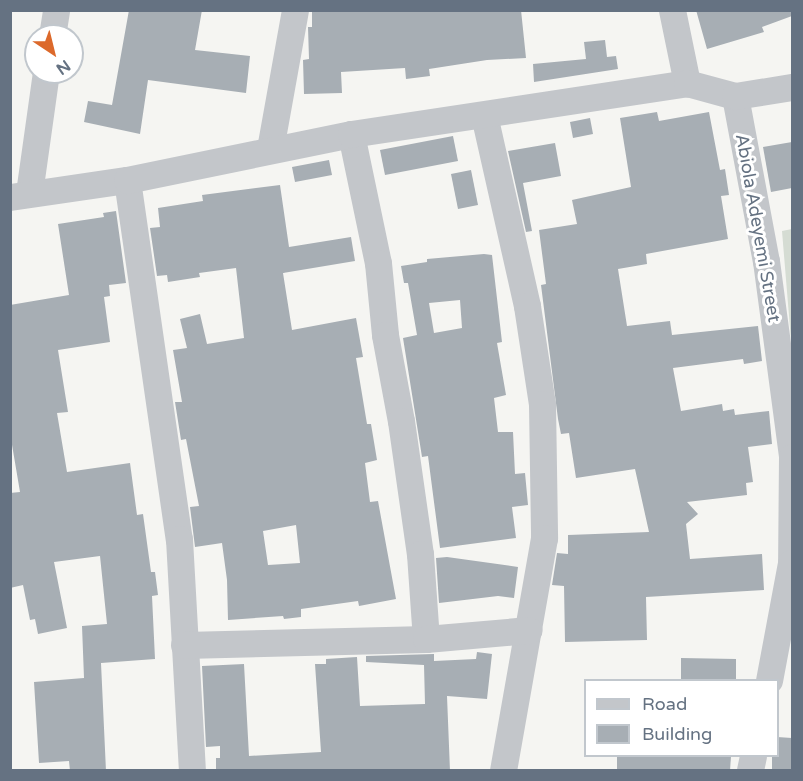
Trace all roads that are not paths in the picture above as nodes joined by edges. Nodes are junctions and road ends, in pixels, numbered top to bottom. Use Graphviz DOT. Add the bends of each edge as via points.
graph roads {
  1 [pos="295,10"];
  2 [pos="672,10"];
  3 [pos="687,83"];
  4 [pos="43,84"];
  5 [pos="792,87"];
  6 [pos="735,96"];
  7 [pos="484,115"];
  8 [pos="351,134"];
  9 [pos="270,149"];
  10 [pos="127,180"];
  11 [pos="20,195"];
  12 [pos="529,630"];
  13 [pos="426,639"];
  14 [pos="184,645"];
  15 [pos="777,677"];
  16 [pos="192,771"];
  17 [pos="503,771"];
  1 -- 9 [label="street"];
  2 -- 3 [label="street"];
  3 -- 6 [label="street"];
  3 -- 7 [label="street"];
  4 -- 11 [label="street"];
  5 -- 6 [label="street"];
  6 -- 15 [label="street, Abiola Adeyemi Street" via="766,261 792,457 791,563"];
  7 -- 8 [label="street"];
  7 -- 12 [label="street" via="527,306 542,404 544,538"];
  8 -- 9 [label="street"];
  8 -- 13 [label="street" via="378,263 385,335 420,554"];
  9 -- 10 [label="street"];
  10 -- 11 [label="street"];
  10 -- 14 [label="street" via="179,539"];
  12 -- 13 [label="street"];
  12 -- 17 [label="street"];
  13 -- 14 [label="street"];
  14 -- 16 [label="street"];
}
